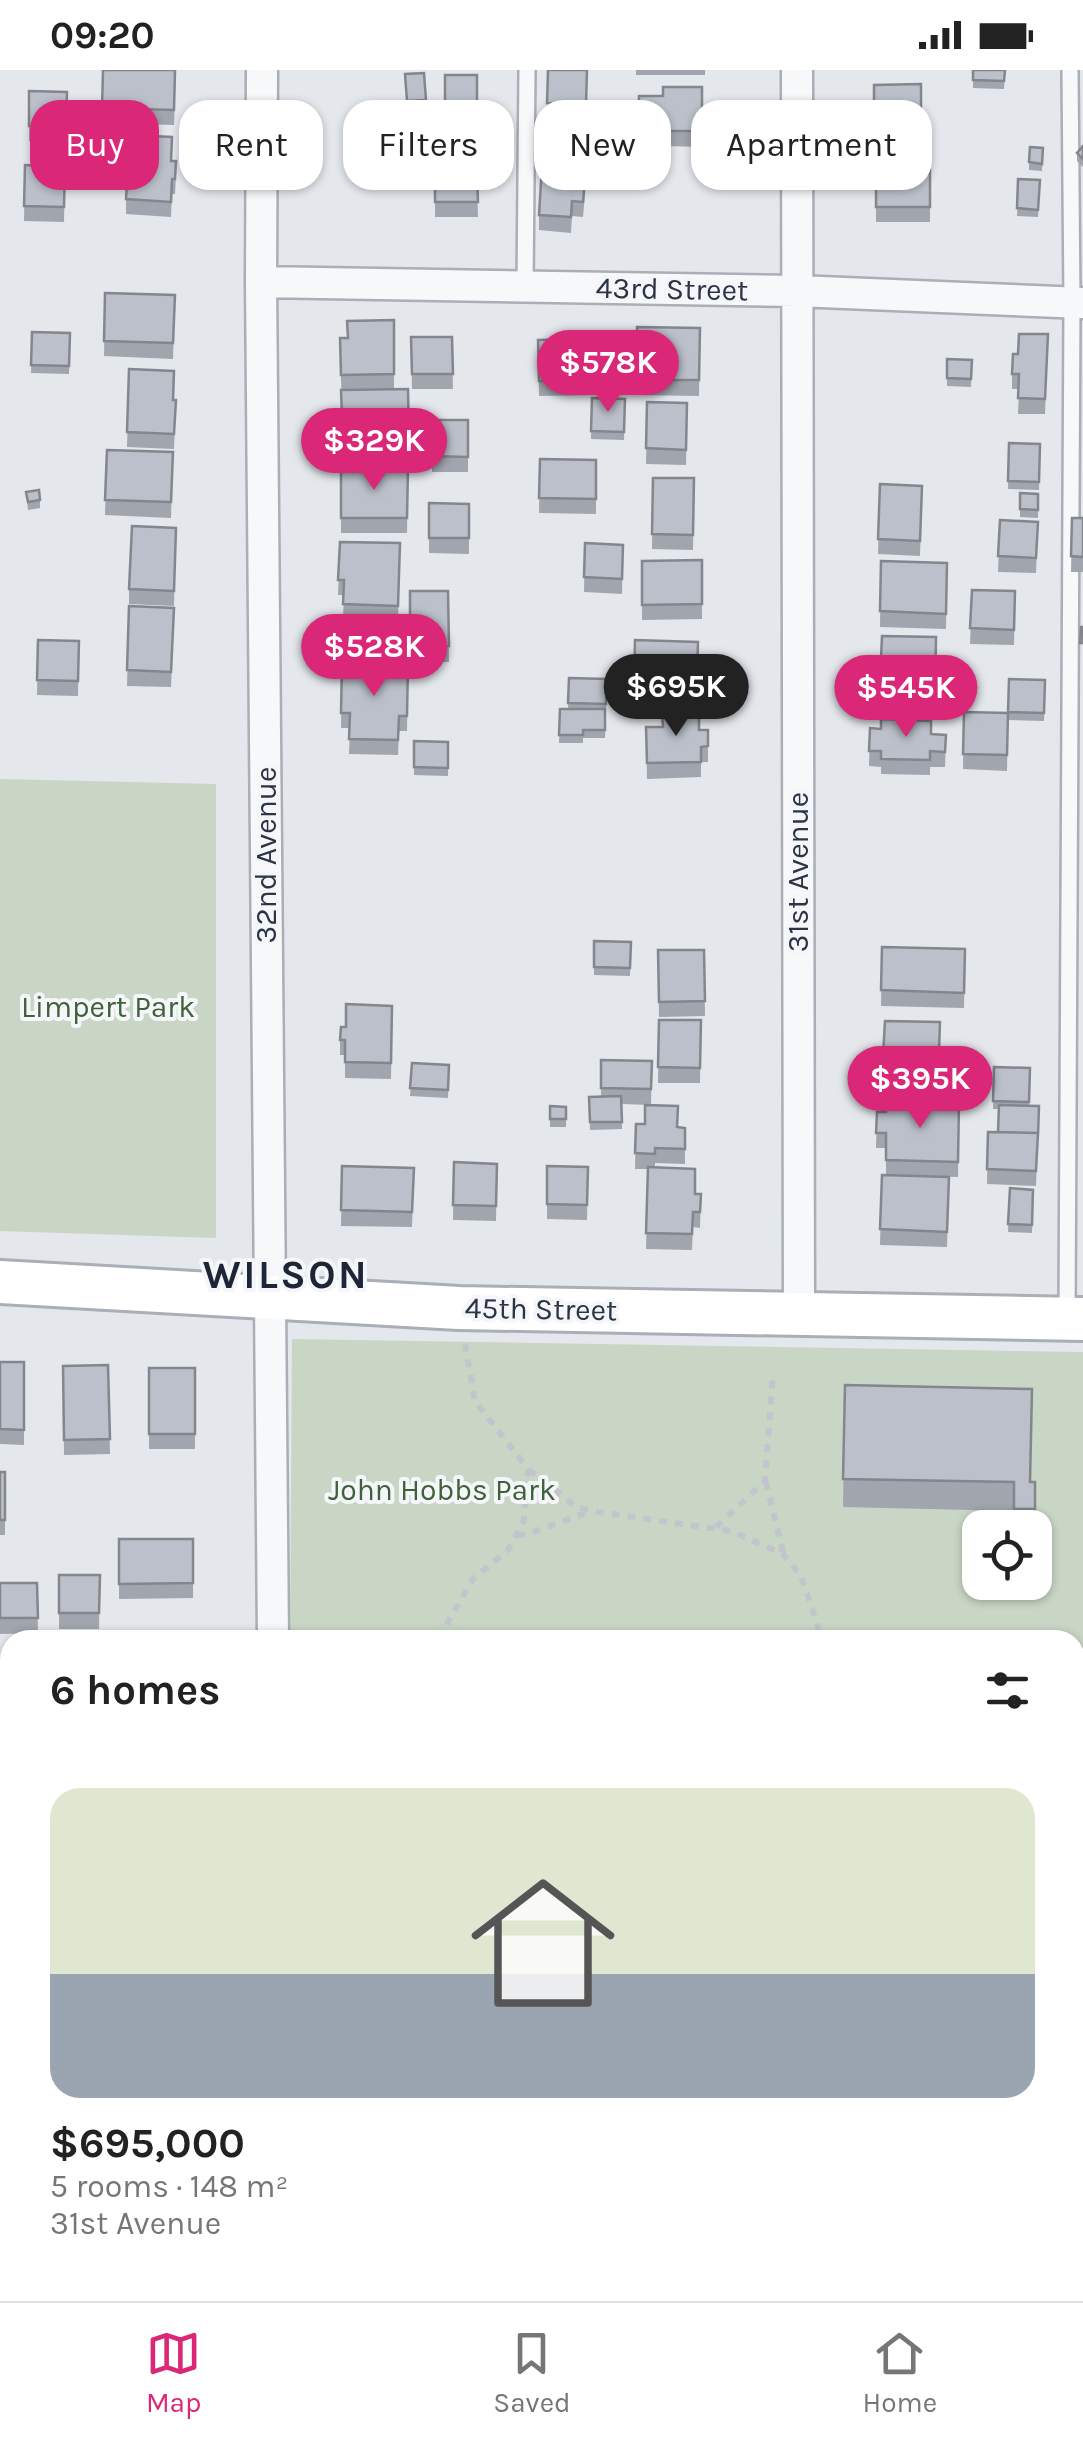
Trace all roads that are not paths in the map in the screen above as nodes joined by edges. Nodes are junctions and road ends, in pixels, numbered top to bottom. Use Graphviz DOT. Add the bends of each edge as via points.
graph roads {
  1 [pos="262,70"];
  2 [pos="526,70"];
  3 [pos="797,70"];
  4 [pos="1070,70"];
  5 [pos="261,282"];
  6 [pos="525,286"];
  7 [pos="798,291"];
  8 [pos="1077,302"];
  9 [pos="0,1282"];
  10 [pos="270,1296"];
  11 [pos="799,1314"];
  12 [pos="1075,1318"];
  13 [pos="273,1630"];
  1 -- 5 [label="street, 32nd Avenue"];
  2 -- 6 [label="lane"];
  3 -- 7 [label="street, 31st Avenue"];
  4 -- 8 [label="lane"];
  5 -- 6 [label="street, 43rd Street"];
  5 -- 10 [label="street, 32nd Avenue"];
  6 -- 7 [label="street, 43rd Street"];
  7 -- 8 [label="street, 43rd Street"];
  7 -- 11 [label="street, 31st Avenue"];
  8 -- 12 [label="lane"];
  9 -- 10 [label="street, 45th Street"];
  10 -- 11 [label="street, 45th Street" via="459,1308"];
  10 -- 13 [label="street, 32nd Avenue"];
  11 -- 12 [label="street, 45th Street"];
}
